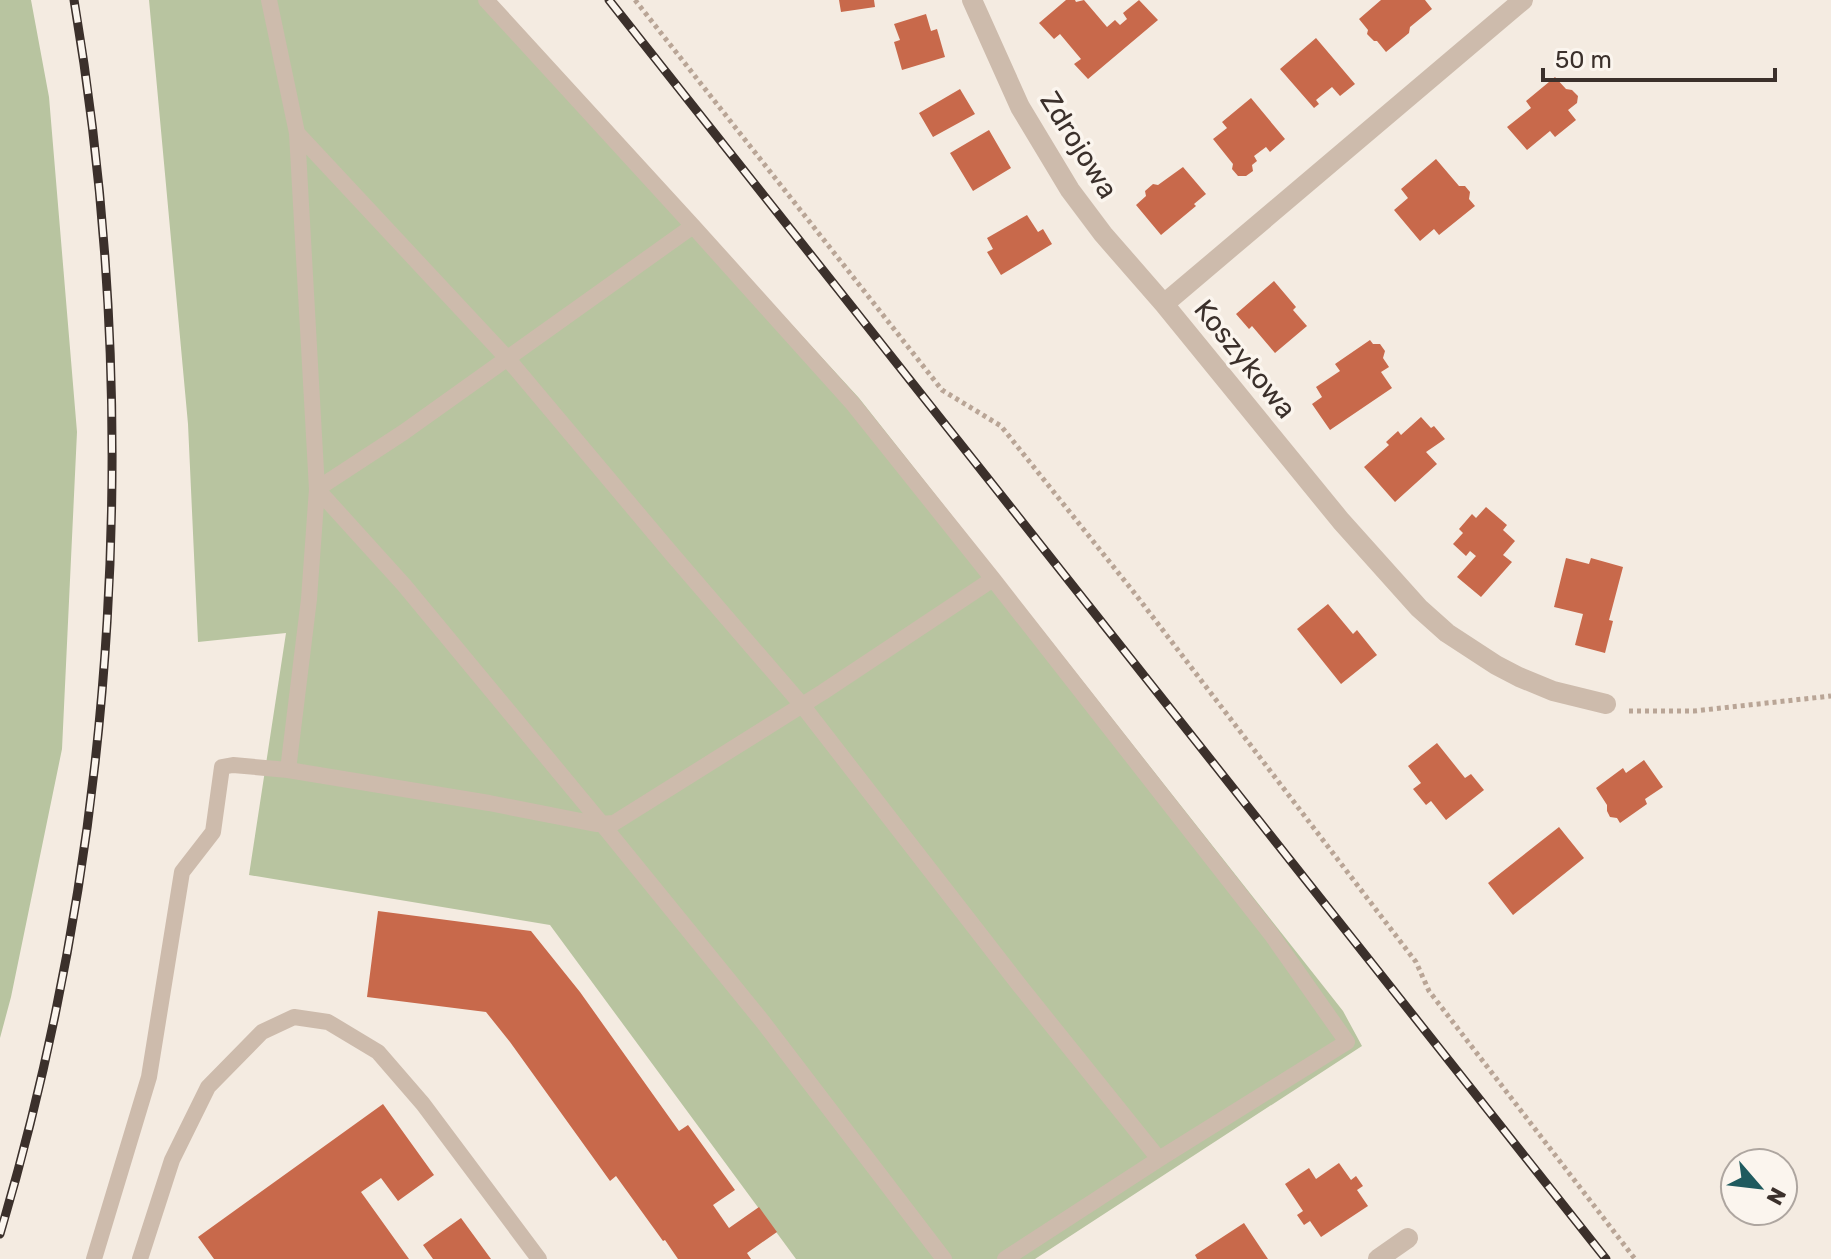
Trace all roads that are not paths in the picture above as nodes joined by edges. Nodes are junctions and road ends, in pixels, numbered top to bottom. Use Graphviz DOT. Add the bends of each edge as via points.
graph roads {
  1 [pos="269,0"];
  2 [pos="486,0"];
  3 [pos="972,0"];
  4 [pos="1523,0"];
  5 [pos="297,133"];
  6 [pos="693,226"];
  7 [pos="1164,304"];
  8 [pos="507,358"];
  9 [pos="317,489"];
  10 [pos="993,579"];
  11 [pos="1606,704"];
  12 [pos="802,705"];
  13 [pos="288,770"];
  14 [pos="602,824"];
  15 [pos="1159,1159"];
  16 [pos="1408,1238"];
  17 [pos="94,1259"];
  18 [pos="140,1259"];
  19 [pos="539,1259"];
  20 [pos="944,1259"];
  21 [pos="1005,1259"];
  22 [pos="1378,1259"];
  1 -- 5 [label="lane"];
  2 -- 6 [label="lane"];
  3 -- 7 [label="street, Zdrojowa" via="1020,107 1070,190"];
  4 -- 7 [label="street, Koszykowa"];
  5 -- 8 [label="lane"];
  5 -- 9 [label="lane"];
  6 -- 8 [label="lane"];
  6 -- 10 [label="lane" via="853,404"];
  7 -- 11 [label="street, Koszykowa" via="1419,608 1447,633 1519,677"];
  8 -- 9 [label="lane"];
  8 -- 12 [label="lane"];
  9 -- 13 [label="lane"];
  9 -- 14 [label="lane" via="404,585"];
  10 -- 12 [label="lane"];
  10 -- 15 [label="lane" via="1271,934 1347,1042"];
  12 -- 14 [label="lane" via="614,823"];
  12 -- 15 [label="lane"];
  13 -- 14 [label="lane"];
  13 -- 17 [label="lane" via="222,767 213,832 182,872 149,1077"];
  14 -- 20 [label="lane" via="763,1022"];
  15 -- 21 [label="lane"];
  16 -- 22 [label="street"];
  18 -- 19 [label="lane" via="172,1160 208,1087 262,1032 294,1017 328,1022 378,1052"];
}
